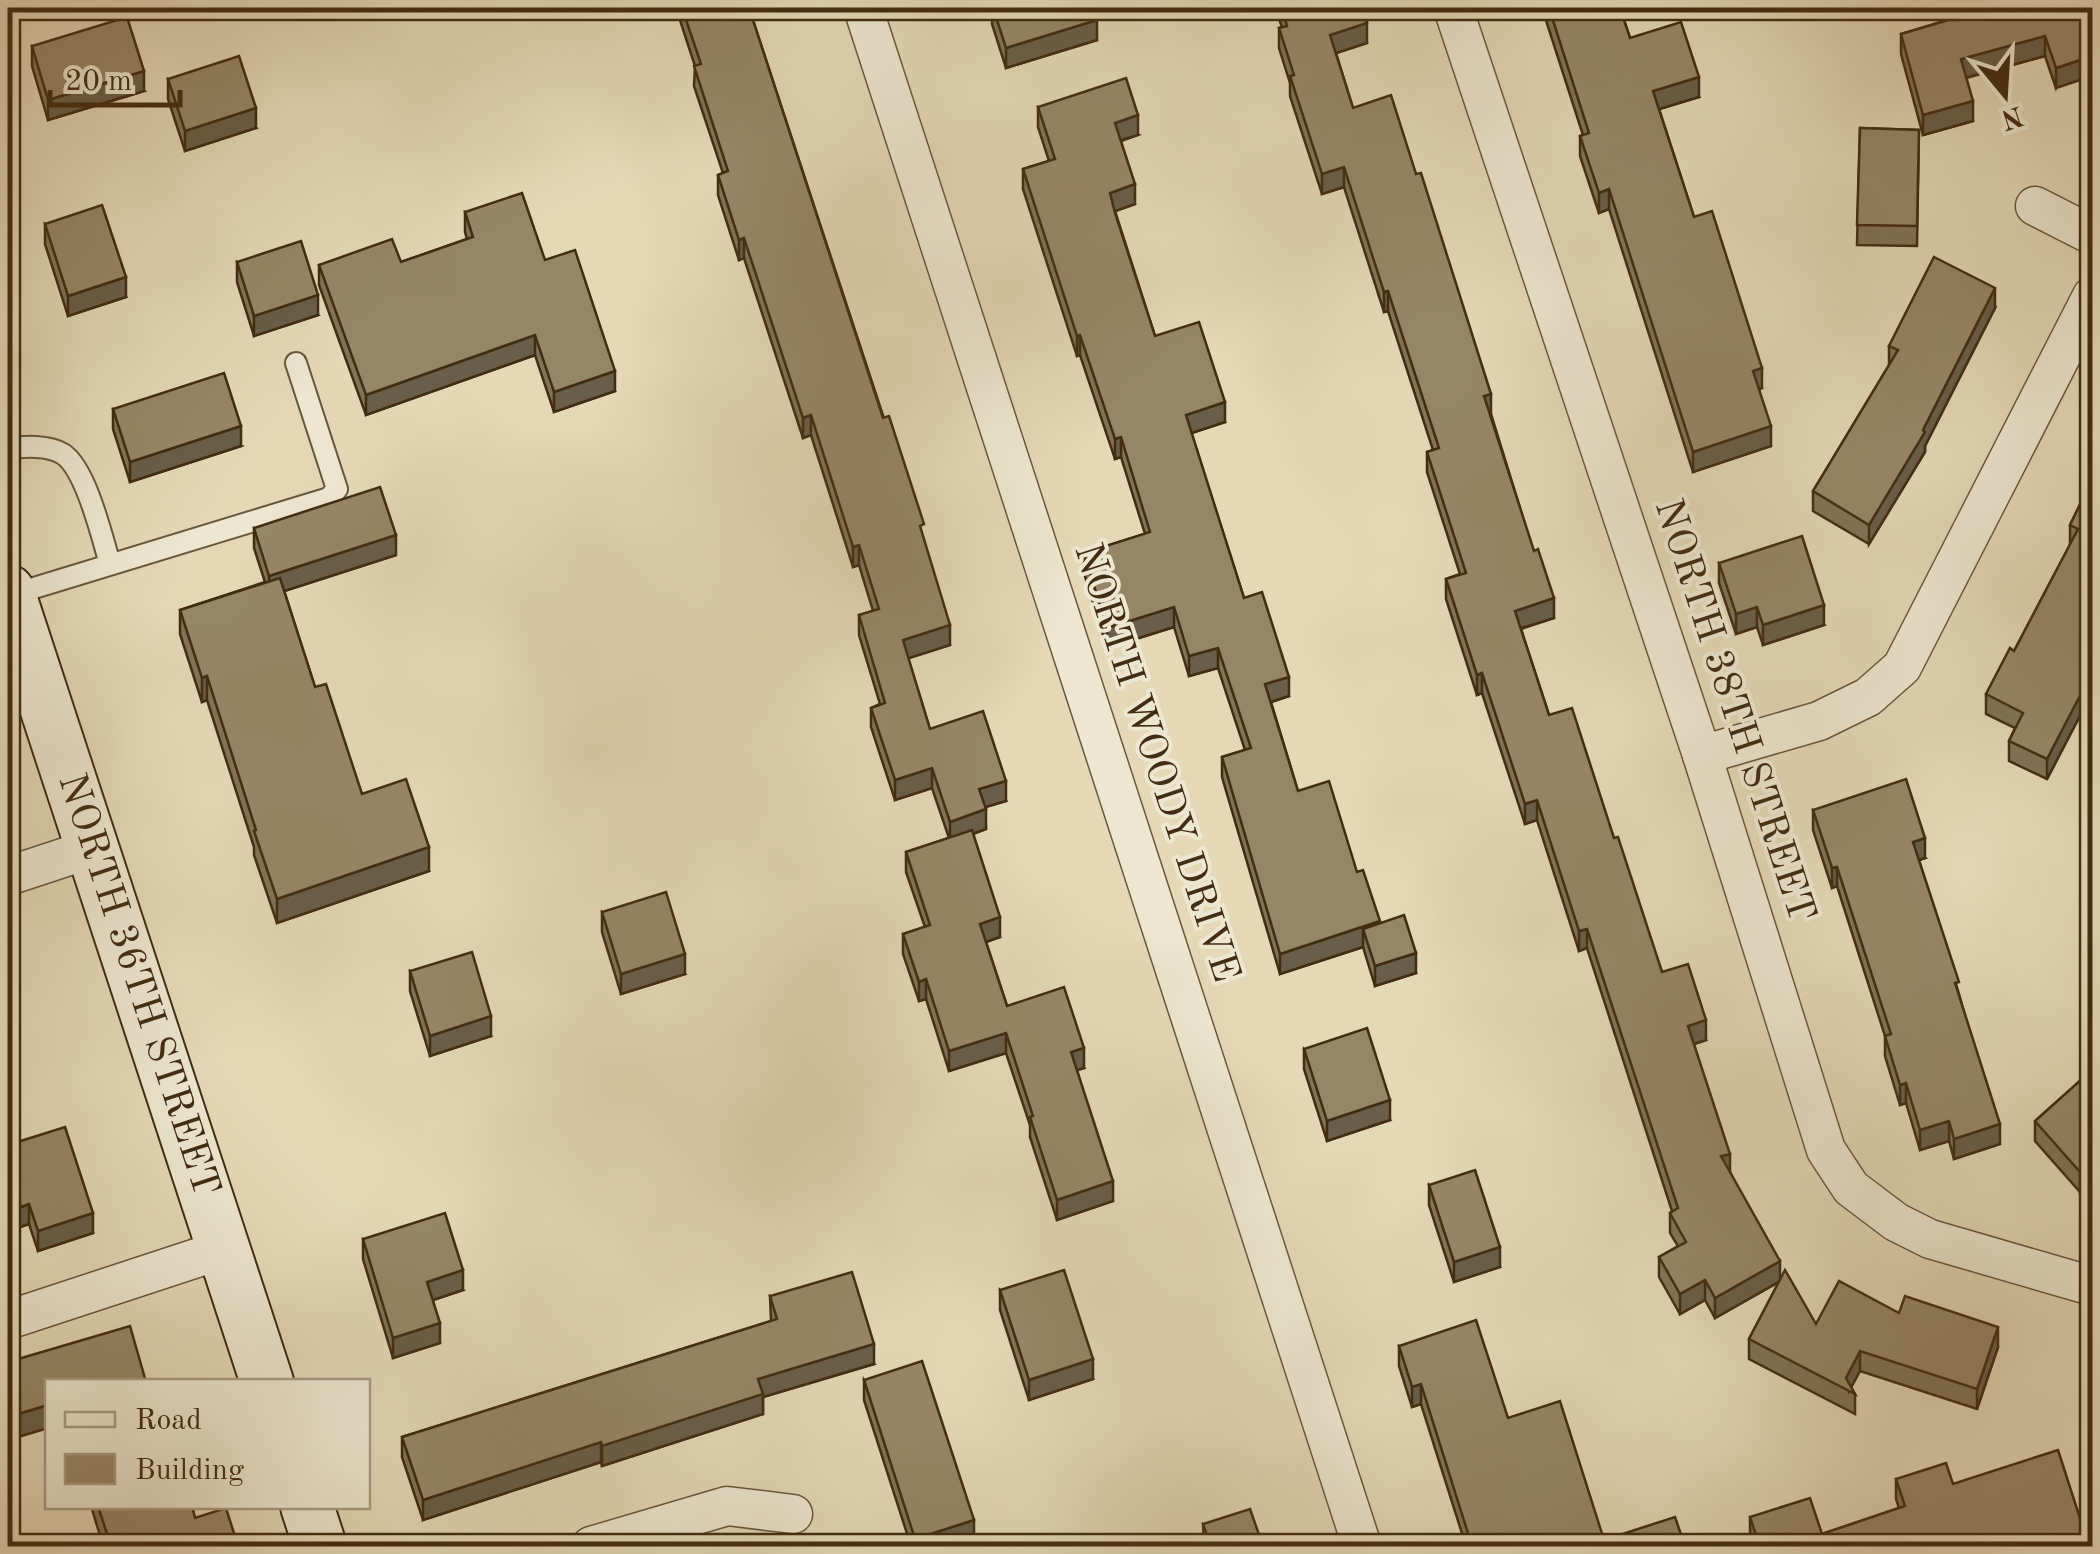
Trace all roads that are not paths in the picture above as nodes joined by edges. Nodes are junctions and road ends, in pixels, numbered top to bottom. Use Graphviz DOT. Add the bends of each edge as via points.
graph roads {
  1 [pos="863,8"];
  2 [pos="1454,8"];
  3 [pos="2035,206"];
  4 [pos="2092,235"];
  5 [pos="2092,296"];
  6 [pos="296,363"];
  7 [pos="8,449"];
  8 [pos="110,564"];
  9 [pos="8,593"];
  10 [pos="1702,756"];
  11 [pos="94,848"];
  12 [pos="8,876"];
  13 [pos="224,1248"];
  14 [pos="2092,1286"];
  15 [pos="8,1320"];
  16 [pos="266,1379"];
  17 [pos="308,1509"];
  18 [pos="793,1514"];
  19 [pos="320,1546"];
  20 [pos="591,1546"];
  21 [pos="1362,1546"];
  1 -- 21 [label="street, NORTH WOODY DRIVE"];
  2 -- 10 [label="street, NORTH 38TH STREET"];
  3 -- 4 [label="street"];
  5 -- 10 [label="street" via="1902,667 1868,697 1819,721"];
  6 -- 8 [label="lane" via="337,489 329,498"];
  7 -- 8 [label="lane" via="26,445 62,454 75,468"];
  8 -- 9 [label="lane"];
  9 -- 11 [label="street, NORTH 36TH STREET"];
  10 -- 14 [label="street, NORTH 38TH STREET" via="1826,1150 1851,1188 1930,1238"];
  11 -- 12 [label="street"];
  11 -- 13 [label="street, NORTH 36TH STREET"];
  13 -- 15 [label="street"];
  13 -- 16 [label="street, NORTH 36TH STREET"];
  17 -- 19 [label="street"];
  18 -- 20 [label="street" via="726,1506"];
}
